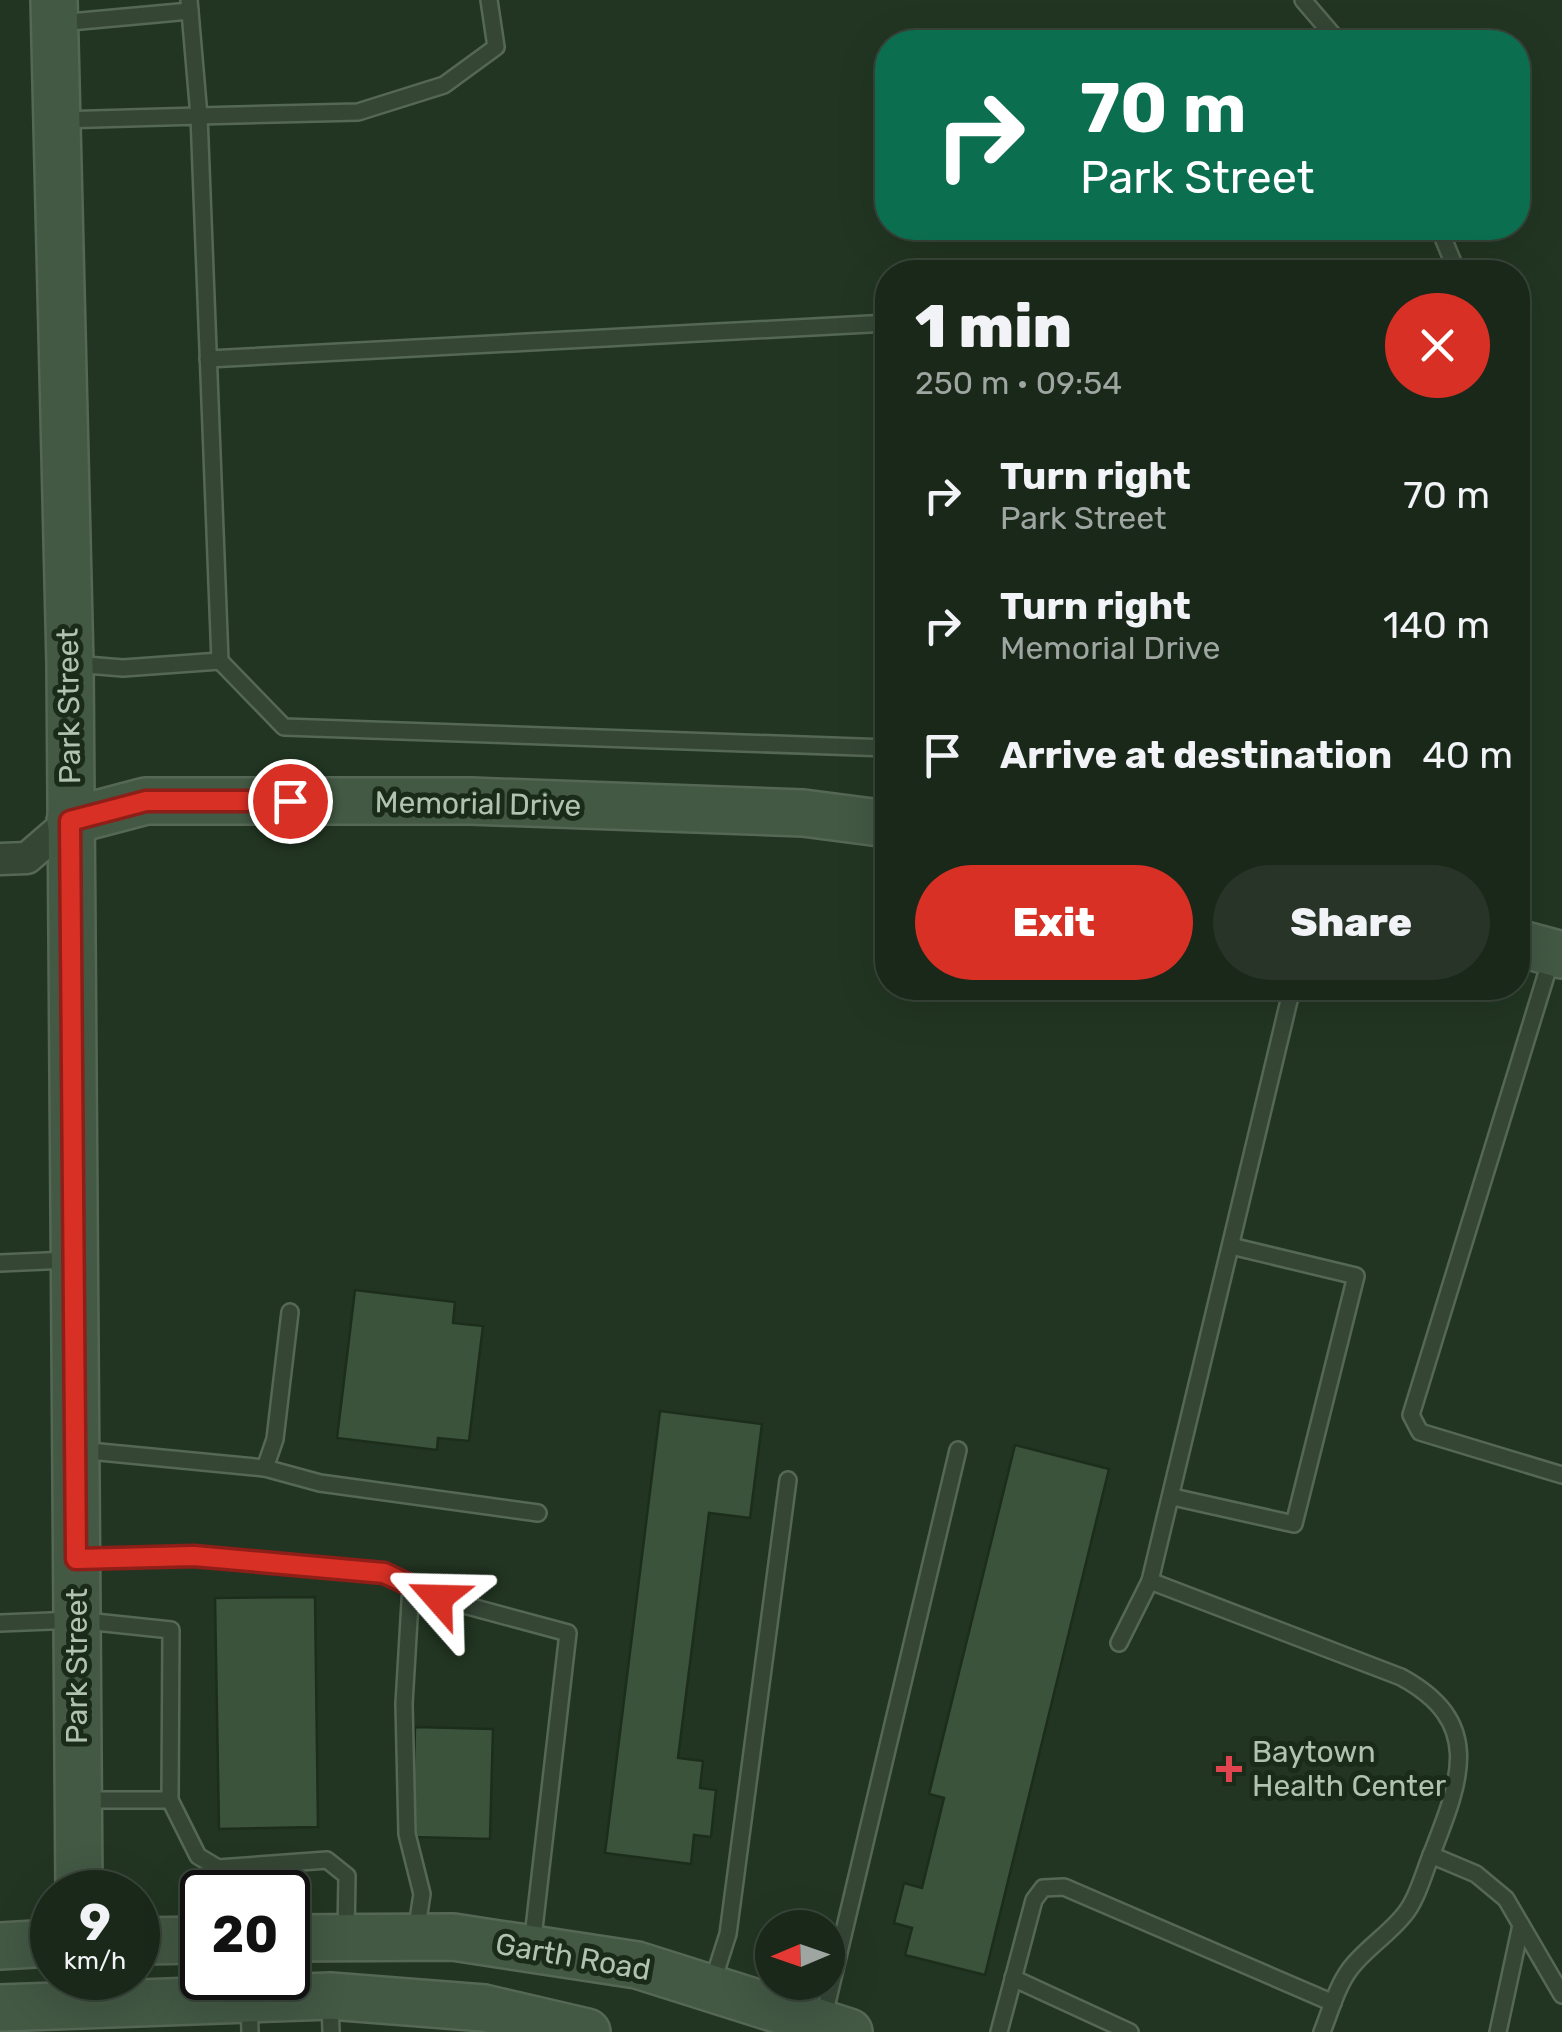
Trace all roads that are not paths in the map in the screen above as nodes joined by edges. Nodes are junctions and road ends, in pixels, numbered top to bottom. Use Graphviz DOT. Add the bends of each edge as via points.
graph roads {
  1 [pos="489,0"];
  2 [pos="1303,0"];
  3 [pos="189,5"];
  4 [pos="54,12"];
  5 [pos="1329,30"];
  6 [pos="199,116"];
  7 [pos="57,120"];
  8 [pos="875,324"];
  9 [pos="208,359"];
  10 [pos="220,661"];
  11 [pos="70,664"];
  12 [pos="875,747"];
  13 [pos="70,821"];
  14 [pos="875,822"];
  15 [pos="0,860"];
  16 [pos="1544,950"];
  17 [pos="1530,999"];
  18 [pos="1289,1000"];
  19 [pos="1530,1000"];
  20 [pos="1231,1246"];
  21 [pos="74,1259"];
  22 [pos="0,1263"];
  23 [pos="290,1312"];
  24 [pos="75,1449"];
  25 [pos="958,1450"];
  26 [pos="265,1468"];
  27 [pos="1562,1475"];
  28 [pos="788,1480"];
  29 [pos="1173,1496"];
  30 [pos="538,1514"];
  31 [pos="76,1559"];
  32 [pos="1150,1581"];
  33 [pos="411,1585"];
  34 [pos="76,1620"];
  35 [pos="0,1623"];
  36 [pos="1119,1642"];
  37 [pos="78,1800"];
  38 [pos="170,1800"];
  39 [pos="1431,1855"];
  40 [pos="218,1868"];
  41 [pos="79,1870"];
  42 [pos="1521,1925"];
  43 [pos="416,1935"];
  44 [pos="346,1937"];
  45 [pos="310,1938"];
  46 [pos="30,1944"];
  47 [pos="0,1946"];
  48 [pos="532,1950"];
  49 [pos="1013,1978"];
  50 [pos="710,1988"];
  51 [pos="1562,1995"];
  52 [pos="1333,2003"];
  53 [pos="80,2004"];
  54 [pos="0,2008"];
  55 [pos="330,2014"];
  56 [pos="249,2015"];
  57 [pos="830,2029"];
  58 [pos="586,2032"];
  59 [pos="999,2032"];
  60 [pos="1130,2032"];
  61 [pos="1322,2032"];
  62 [pos="1498,2032"];
  1 -- 6 [label="lane" via="496,47 444,85 358,112"];
  2 -- 5 [label="lane"];
  3 -- 4 [label="lane"];
  3 -- 6 [label="lane"];
  4 -- 7 [label="street, Park Street"];
  6 -- 7 [label="lane"];
  6 -- 9 [label="lane"];
  7 -- 11 [label="street, Park Street"];
  8 -- 9 [label="lane"];
  9 -- 10 [label="lane"];
  10 -- 11 [label="lane" via="123,668"];
  10 -- 12 [label="lane" via="284,727"];
  11 -- 13 [label="street, Park Street"];
  13 -- 14 [label="street, Memorial Drive" via="146,801 432,801 803,813"];
  13 -- 15 [label="street" via="27,858"];
  13 -- 21 [label="street, Park Street"];
  16 -- 17 [label="lane"];
  18 -- 20 [label="lane"];
  19 -- 27 [label="lane" via="1410,1415 1420,1432"];
  20 -- 29 [label="lane"];
  20 -- 29 [label="lane" via="1356,1276 1294,1524"];
  21 -- 22 [label="lane"];
  21 -- 24 [label="street, Park Street"];
  23 -- 26 [label="lane" via="275,1439"];
  24 -- 26 [label="lane"];
  24 -- 31 [label="street, Park Street"];
  25 -- 57 [label="lane"];
  26 -- 30 [label="lane" via="320,1483"];
  28 -- 50 [label="lane" via="728,1934"];
  29 -- 32 [label="lane"];
  31 -- 33 [label="lane" via="194,1556 384,1573"];
  31 -- 34 [label="street, Park Street"];
  32 -- 36 [label="lane"];
  32 -- 39 [label="lane" via="1429,1692 1452,1720 1461,1758"];
  33 -- 43 [label="lane" via="404,1722 407,1834 422,1894"];
  33 -- 48 [label="lane" via="568,1633"];
  34 -- 35 [label="lane"];
  34 -- 37 [label="street, Park Street"];
  34 -- 38 [label="lane" via="171,1630"];
  37 -- 38 [label="lane"];
  37 -- 41 [label="street, Park Street"];
  38 -- 40 [label="lane" via="198,1856"];
  39 -- 42 [label="lane" via="1492,1885"];
  39 -- 52 [label="lane" via="1406,1914 1348,1972"];
  40 -- 44 [label="lane" via="327,1860 347,1876"];
  42 -- 51 [label="lane"];
  42 -- 62 [label="lane"];
  43 -- 44 [label="street, Garth Road"];
  43 -- 48 [label="street, Garth Road"];
  44 -- 45 [label="street, Garth Road"];
  46 -- 47 [label="street"];
  48 -- 50 [label="street, Garth Road" via="637,1965"];
  49 -- 52 [label="lane" via="1034,1900 1044,1888 1064,1887"];
  49 -- 59 [label="lane"];
  49 -- 60 [label="lane"];
  50 -- 57 [label="street, Garth Road"];
  52 -- 61 [label="lane"];
  53 -- 54 [label="street"];
  53 -- 56 [label="street"];
  55 -- 56 [label="street"];
  55 -- 58 [label="street" via="484,2008"];
}
